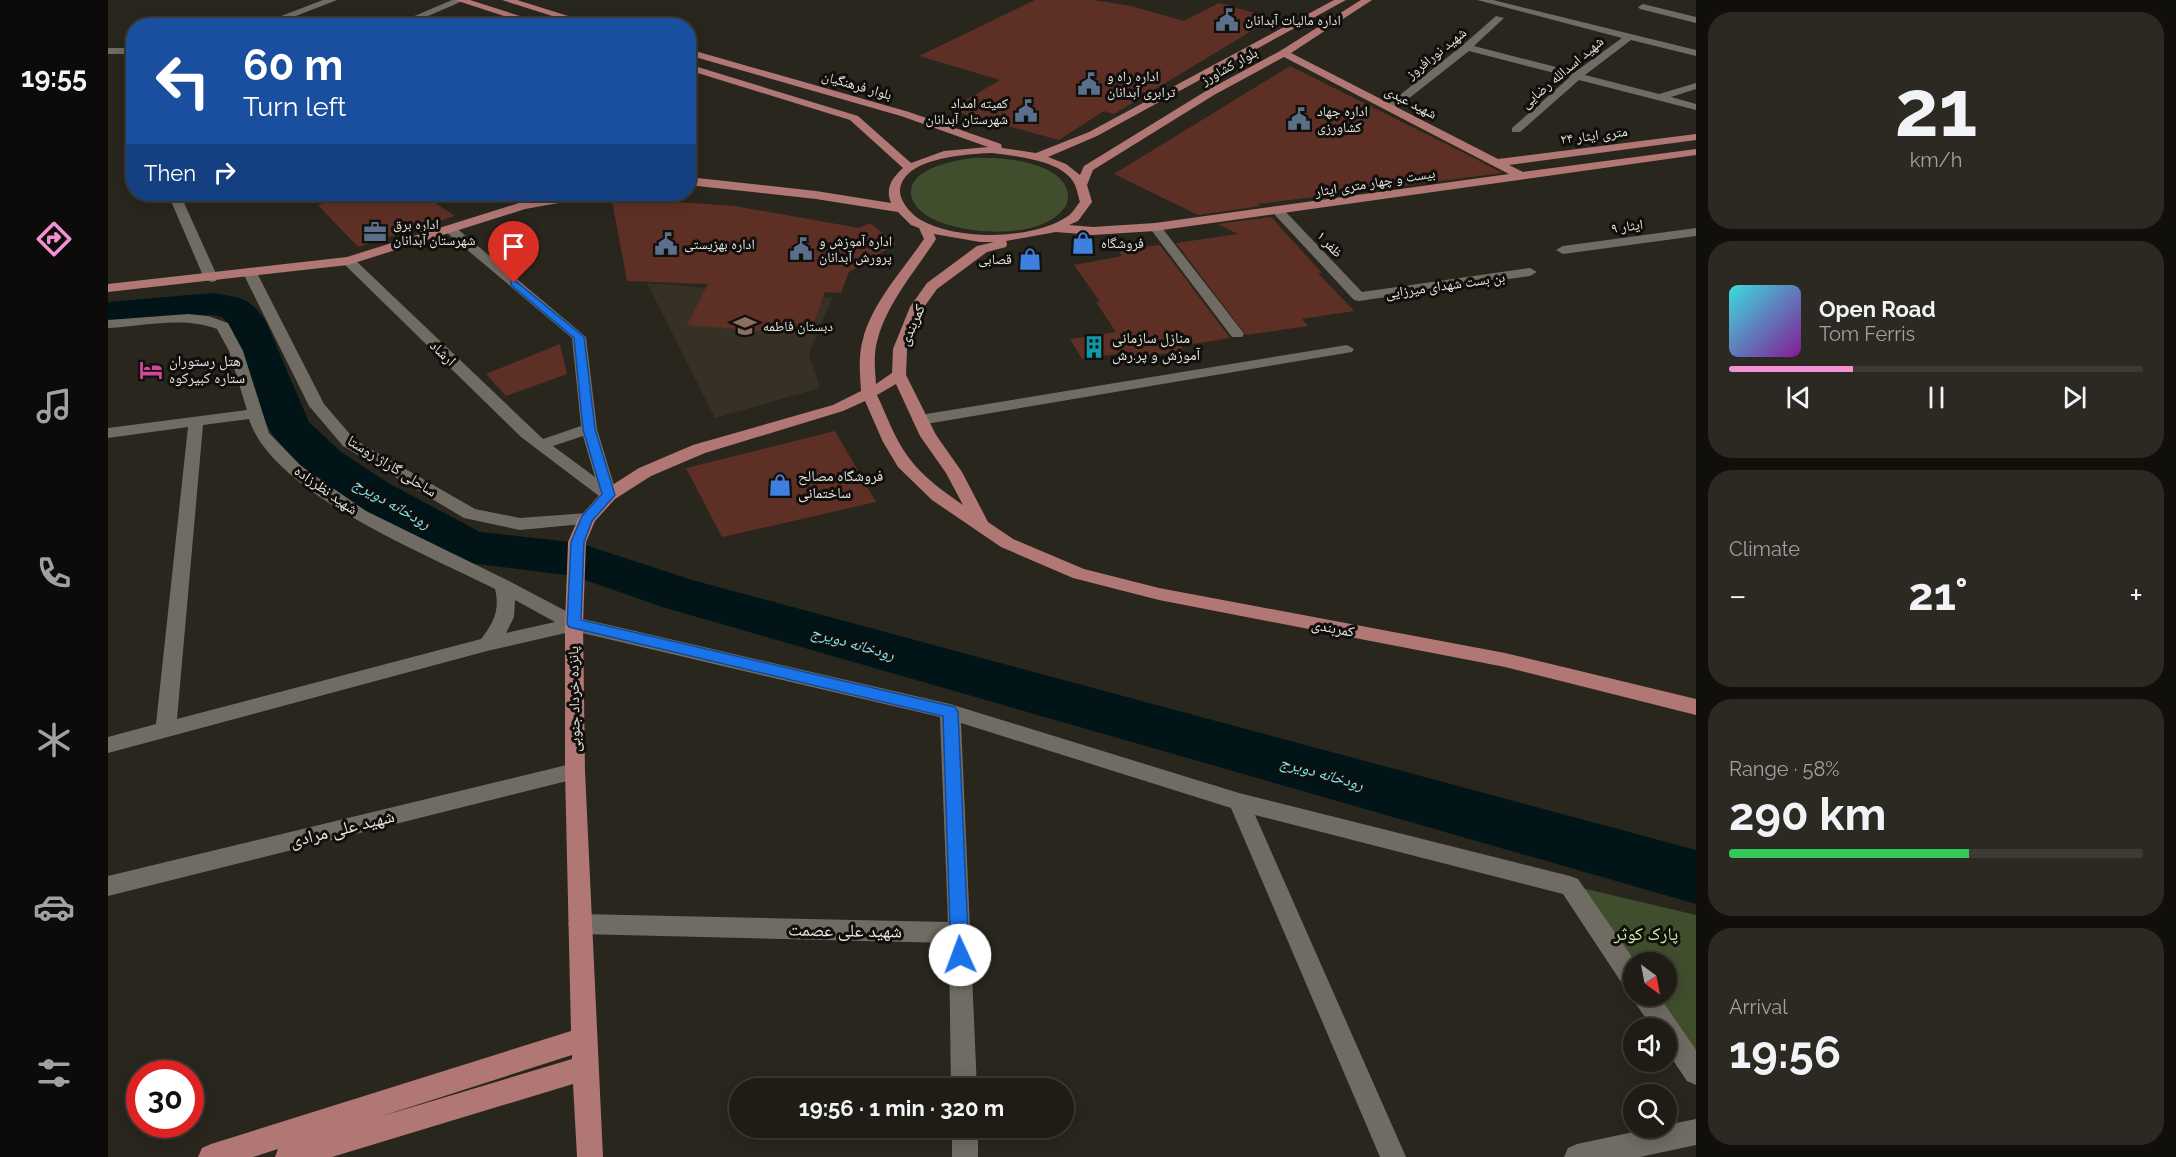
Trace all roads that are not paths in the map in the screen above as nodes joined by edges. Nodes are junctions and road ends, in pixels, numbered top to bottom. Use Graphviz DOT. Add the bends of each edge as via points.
graph roads {
  1 [pos="332,0"];
  2 [pos="460,0"];
  3 [pos="507,0"];
  4 [pos="1341,0"];
  5 [pos="1368,0"];
  6 [pos="1482,0"];
  7 [pos="1643,7"];
  8 [pos="281,18"];
  9 [pos="415,18"];
  10 [pos="520,18"];
  11 [pos="569,18"];
  12 [pos="1498,18"];
  13 [pos="1696,20"];
  14 [pos="1629,37"];
  15 [pos="1467,47"];
  16 [pos="108,51"];
  17 [pos="126,51"];
  18 [pos="1284,53"];
  19 [pos="1696,53"];
  20 [pos="696,54"];
  21 [pos="696,69"];
  22 [pos="1577,76"];
  23 [pos="1696,86"];
  24 [pos="1177,87"];
  25 [pos="1210,93"];
  26 [pos="1661,97"];
  27 [pos="1153,100"];
  28 [pos="1696,107"];
  29 [pos="1390,108"];
  30 [pos="1183,109"];
  31 [pos="1516,130"];
  32 [pos="1696,137"];
  33 [pos="1016,152"];
  34 [pos="1696,152"];
  35 [pos="1038,157"];
  36 [pos="1496,163"];
  37 [pos="910,168"];
  38 [pos="1523,177"];
  39 [pos="696,182"];
  40 [pos="1082,184"];
  41 [pos="177,201"];
  42 [pos="550,201"];
  43 [pos="900,208"];
  44 [pos="1279,212"];
  45 [pos="925,227"];
  46 [pos="1155,227"];
  47 [pos="1057,228"];
  48 [pos="450,229"];
  49 [pos="1696,232"];
  50 [pos="1024,237"];
  51 [pos="1563,250"];
  52 [pos="348,261"];
  53 [pos="1530,272"];
  54 [pos="250,273"];
  55 [pos="211,278"];
  56 [pos="112,288"];
  57 [pos="1359,297"];
  58 [pos="108,304"];
  59 [pos="108,324"];
  60 [pos="1237,334"];
  61 [pos="1347,350"];
  62 [pos="899,375"];
  63 [pos="869,394"];
  64 [pos="257,412"];
  65 [pos="920,420"];
  66 [pos="196,421"];
  67 [pos="589,429"];
  68 [pos="108,433"];
  69 [pos="540,445"];
  70 [pos="609,495"];
  71 [pos="587,519"];
  72 [pos="981,523"];
  73 [pos="503,585"];
  74 [pos="574,624"];
  75 [pos="487,644"];
  76 [pos="1696,707"];
  77 [pos="950,712"];
  78 [pos="166,729"];
  79 [pos="108,745"];
  80 [pos="575,771"];
  81 [pos="1239,802"];
  82 [pos="108,886"];
  83 [pos="580,924"];
  84 [pos="960,933"];
  85 [pos="1623,964"];
  86 [pos="1652,1006"];
  87 [pos="584,1039"];
  88 [pos="585,1068"];
  89 [pos="1696,1072"];
  90 [pos="964,1078"];
  91 [pos="1696,1132"];
  92 [pos="964,1138"];
  93 [pos="211,1157"];
  94 [pos="288,1157"];
  95 [pos="591,1157"];
  96 [pos="965,1157"];
  97 [pos="1393,1157"];
  98 [pos="1577,1157"];
  1 -- 8 [label="street"];
  2 -- 9 [label="street"];
  2 -- 10 [label="main road"];
  3 -- 11 [label="main road"];
  4 -- 24 [label="main road, بلوار کشاورز"];
  5 -- 18 [label="main road, بلوار کشاورز"];
  6 -- 14 [label="street"];
  7 -- 13 [label="street"];
  12 -- 15 [label="street, شهید نورافروز"];
  14 -- 19 [label="street"];
  14 -- 22 [label="street, شهید اسدالله رضایی"];
  15 -- 22 [label="street"];
  15 -- 29 [label="street, شهید نورافروز"];
  16 -- 17 [label="street"];
  18 -- 25 [label="main road, بلوار کشاورز"];
  18 -- 29 [label="main road, شهید عبدی"];
  20 -- 33 [label="main road, بلوار فرهنگیان" via="905,114"];
  21 -- 37 [label="main road, بلوار فرهنگیان" via="854,118"];
  22 -- 26 [label="street"];
  22 -- 31 [label="street, شهید اسدالله رضایی"];
  23 -- 26 [label="street"];
  24 -- 25 [label="main road" via="1189,97"];
  24 -- 27 [label="main road, بلوار کشاورز"];
  25 -- 30 [label="main road, بلوار کشاورز"];
  26 -- 28 [label="street"];
  27 -- 30 [label="main road" via="1177,100"];
  27 -- 35 [label="main road, بلوار کشاورز" via="1077,142"];
  29 -- 36 [label="main road, شهید عبدی"];
  30 -- 40 [label="main road, بلوار کشاورز" via="1088,168"];
  32 -- 36 [label="main road, ۲۴ متری ایثار"];
  33 -- 35 [label="main road"];
  33 -- 37 [label="main road" via="957,152"];
  34 -- 38 [label="main road, بیست و چهار متری ایثار"];
  35 -- 40 [label="main road" via="1057,164"];
  36 -- 38 [label="main road, شهید عبدی"];
  37 -- 43 [label="main road" via="894,187 894,198"];
  38 -- 44 [label="main road, بیست و چهار متری ایثار"];
  39 -- 43 [label="main road"];
  40 -- 47 [label="main road" via="1083,208"];
  41 -- 55 [label="street"];
  42 -- 48 [label="main road"];
  43 -- 45 [label="main road"];
  44 -- 46 [label="main road, بیست و چهار متری ایثار"];
  44 -- 57 [label="street, ظفر ۱"];
  45 -- 50 [label="main road" via="972,238"];
  45 -- 63 [label="main road, کمربندی" via="930,239 882,310 870,339"];
  46 -- 47 [label="main road, بیست و چهار متری ایثار" via="1093,231"];
  46 -- 60 [label="street"];
  47 -- 50 [label="main road"];
  48 -- 52 [label="main road"];
  48 -- 67 [label="street" via="579,337"];
  49 -- 51 [label="street, ایثار ۹"];
  50 -- 62 [label="main road, کمربندی" via="982,249 932,286 917,307 900,349"];
  52 -- 54 [label="main road"];
  52 -- 69 [label="street, ارشاد"];
  53 -- 57 [label="street, بن بست شهدای میرزایی"];
  54 -- 55 [label="main road"];
  54 -- 71 [label="street, ساحلی گاراژ روستا" via="316,406 349,443 470,514 520,524"];
  55 -- 56 [label="main road"];
  56 -- 58 [label="main road"];
  59 -- 64 [label="street, شهید نظرزاده" via="188,318 223,326"];
  61 -- 65 [label="street"];
  62 -- 63 [label="main road, پانزده خرداد جنوبی"];
  62 -- 65 [label="main road, کمربندی"];
  63 -- 70 [label="main road, پانزده خرداد جنوبی" via="838,408 699,449 645,472"];
  63 -- 72 [label="main road, کمربندی" via="904,463 938,496"];
  64 -- 66 [label="street"];
  64 -- 73 [label="street, شهید نظرزاده" via="262,434 295,470 360,515"];
  65 -- 72 [label="main road, کمربندی"];
  66 -- 68 [label="street"];
  66 -- 78 [label="street"];
  67 -- 69 [label="street"];
  67 -- 70 [label="street"];
  69 -- 70 [label="street, ارشاد"];
  70 -- 71 [label="main road, پانزده خرداد جنوبی"];
  71 -- 74 [label="main road, پانزده خرداد جنوبی" via="577,542"];
  72 -- 76 [label="main road, کمربندی" via="1007,543 1091,576 1170,596 1505,660"];
  73 -- 74 [label="street, شهید نظرزاده"];
  73 -- 75 [label="street" via="507,615"];
  74 -- 75 [label="street"];
  74 -- 77 [label="street"];
  74 -- 80 [label="main road, پانزده خرداد جنوبی"];
  75 -- 78 [label="street"];
  77 -- 81 [label="street"];
  77 -- 84 [label="street"];
  78 -- 79 [label="street"];
  80 -- 82 [label="street, شهید علی مرادی"];
  80 -- 83 [label="main road, پانزده خرداد جنوبی"];
  81 -- 85 [label="street" via="1570,886"];
  81 -- 97 [label="street"];
  83 -- 84 [label="street, شهید علی عصمت"];
  83 -- 87 [label="main road, پانزده خرداد جنوبی"];
  84 -- 90 [label="street"];
  86 -- 89 [label="street"];
  87 -- 88 [label="main road, پانزده خرداد جنوبی"];
  87 -- 93 [label="main road"];
  88 -- 94 [label="main road"];
  88 -- 95 [label="main road, پانزده خرداد جنوبی"];
  91 -- 98 [label="street"];
  92 -- 96 [label="street"];
}
